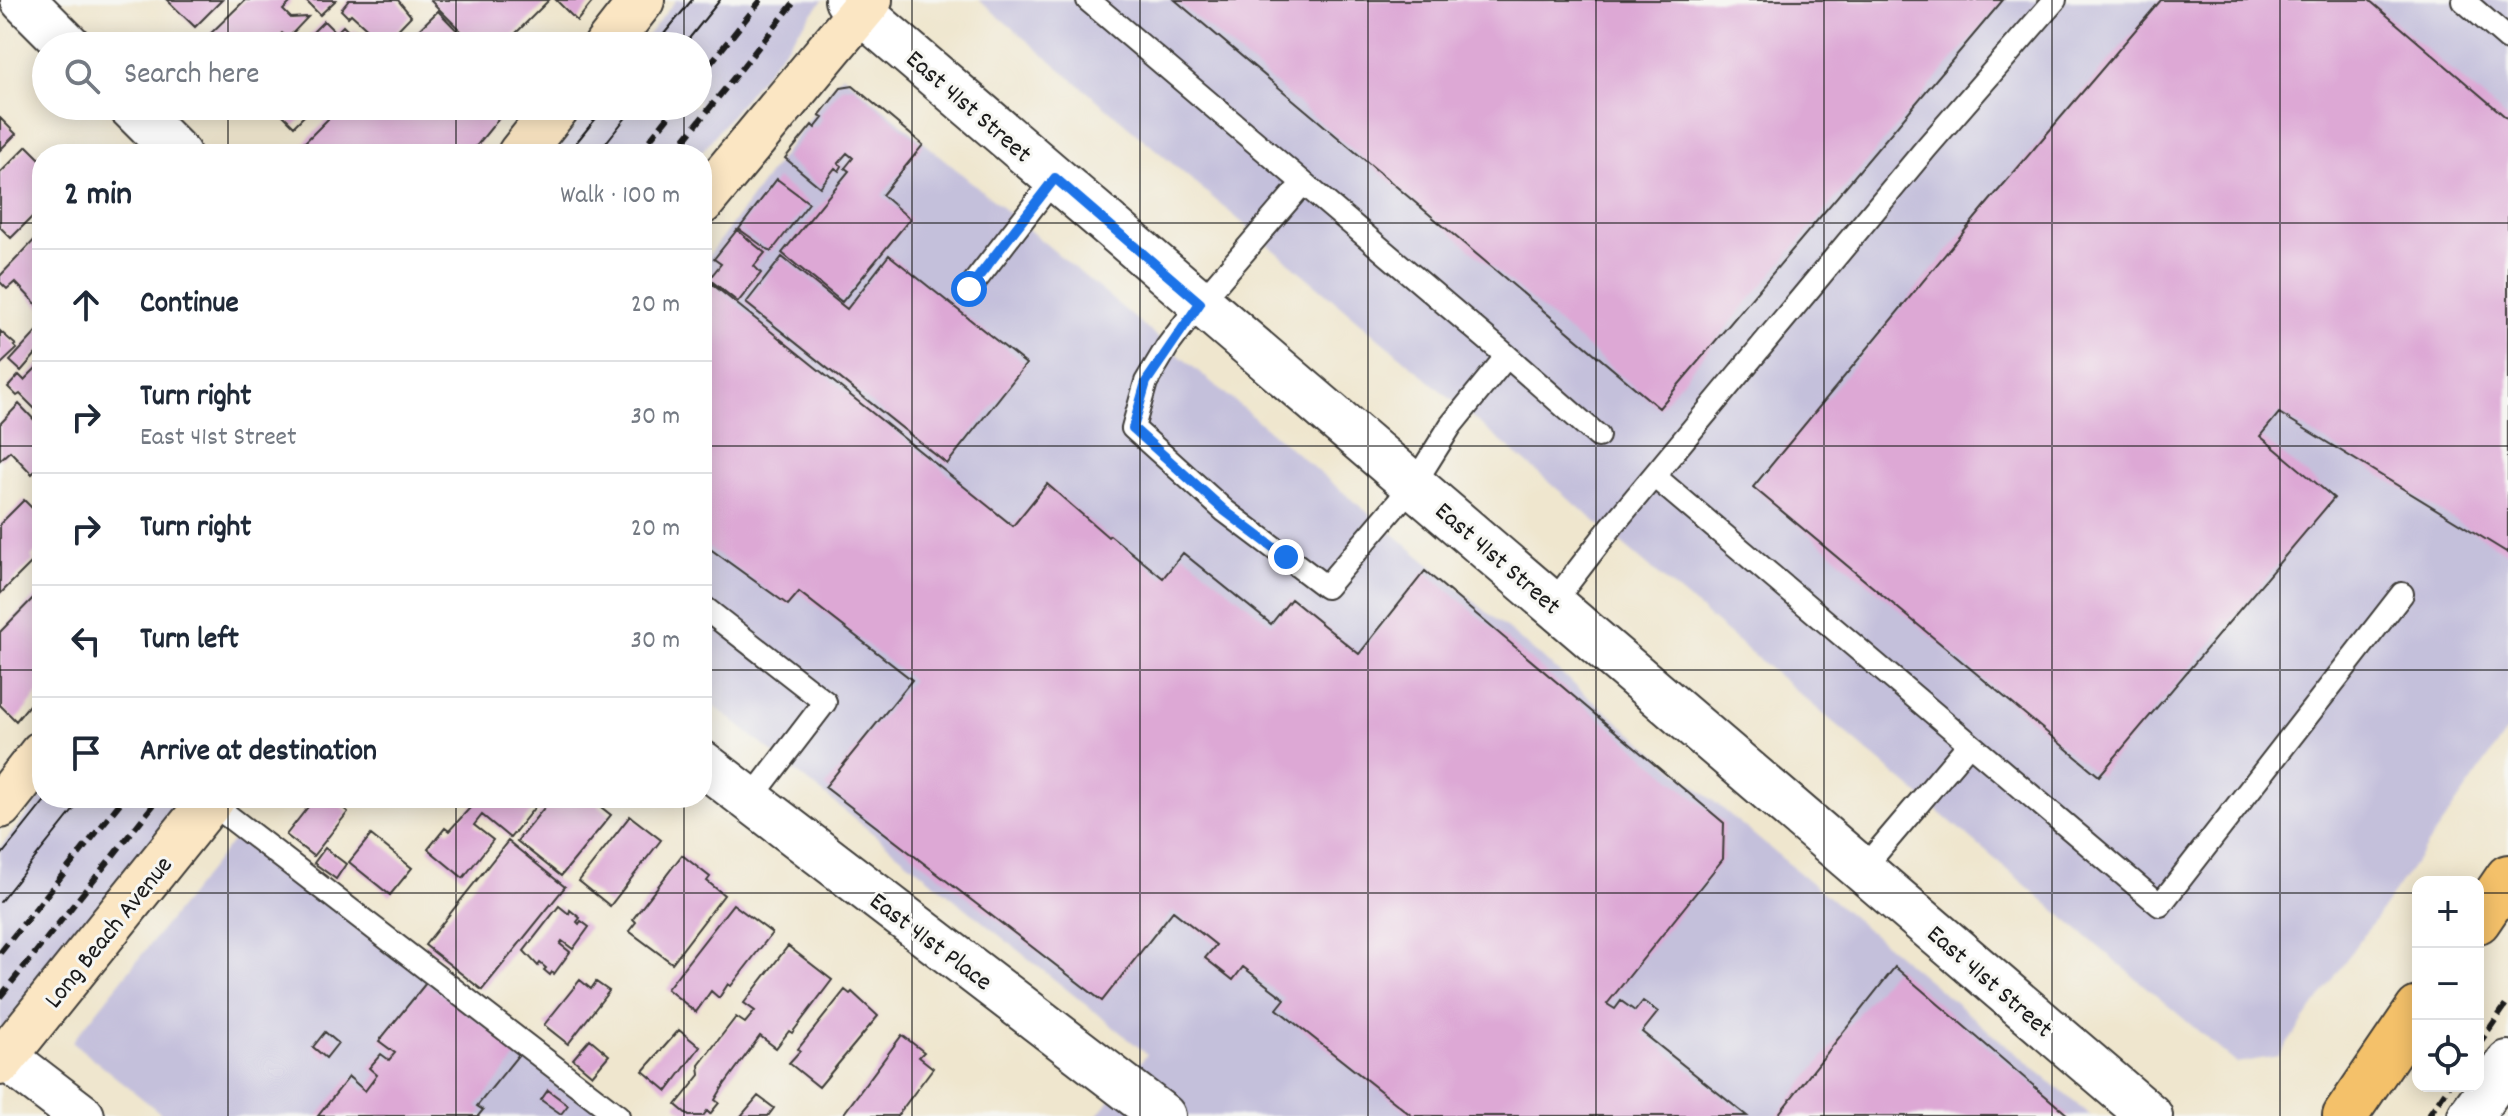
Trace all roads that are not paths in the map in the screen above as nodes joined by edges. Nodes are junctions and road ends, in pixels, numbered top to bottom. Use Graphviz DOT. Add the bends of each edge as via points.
graph roads {
  1 [pos="23,0"];
  2 [pos="642,0"];
  3 [pos="1088,0"];
  4 [pos="2055,0"];
  5 [pos="2463,0"];
  6 [pos="859,4"];
  7 [pos="55,32"];
  8 [pos="617,32"];
  9 [pos="2508,39"];
  10 [pos="144,120"];
  11 [pos="547,120"];
  12 [pos="168,144"];
  13 [pos="528,144"];
  14 [pos="1055,178"];
  15 [pos="1303,183"];
  16 [pos="712,189"];
  17 [pos="969,289"];
  18 [pos="1200,303"];
  19 [pos="1507,356"];
  20 [pos="1598,436"];
  21 [pos="1654,476"];
  22 [pos="1414,484"];
  23 [pos="2402,594"];
  24 [pos="1552,604"];
  25 [pos="712,614"];
  26 [pos="1969,744"];
  27 [pos="32,764"];
  28 [pos="712,771"];
  29 [pos="3,794"];
  30 [pos="750,800"];
  31 [pos="206,808"];
  32 [pos="222,808"];
  33 [pos="1862,870"];
  34 [pos="2508,877"];
  35 [pos="2484,912"];
  36 [pos="2412,1018"];
  37 [pos="3,1060"];
  38 [pos="2508,1063"];
  39 [pos="82,1116"];
  40 [pos="618,1116"];
  41 [pos="1163,1116"];
  42 [pos="2150,1116"];
  43 [pos="2345,1116"];
  44 [pos="2470,1116"];
  1 -- 7 [label="street"];
  2 -- 8 [label="main road"];
  3 -- 15 [label="lane"];
  4 -- 21 [label="lane"];
  5 -- 9 [label="lane"];
  6 -- 14 [label="street, East 41st Street"];
  6 -- 16 [label="main road"];
  10 -- 12 [label="street"];
  11 -- 13 [label="main road"];
  14 -- 17 [label="lane"];
  14 -- 18 [label="street, East 41st Street"];
  15 -- 18 [label="lane"];
  15 -- 19 [label="lane"];
  18 -- 22 [label="street, East 41st Street"];
  18 -- 22 [label="lane" via="1146,382 1133,428 1225,511 1326,587"];
  19 -- 20 [label="lane"];
  19 -- 22 [label="lane" via="1451,425"];
  21 -- 24 [label="lane"];
  21 -- 26 [label="lane"];
  22 -- 24 [label="street, East 41st Street"];
  23 -- 26 [label="lane" via="2160,905"];
  24 -- 33 [label="street, East 41st Street"];
  25 -- 30 [label="lane" via="825,702"];
  26 -- 33 [label="lane"];
  27 -- 29 [label="main road"];
  28 -- 30 [label="street, East 41st Place"];
  30 -- 41 [label="street, East 41st Place"];
  31 -- 37 [label="main road, Long Beach Avenue"];
  32 -- 40 [label="lane"];
  33 -- 42 [label="street, East 41st Street"];
  34 -- 35 [label="main road"];
  36 -- 43 [label="main road"];
  37 -- 39 [label="street"];
  38 -- 44 [label="street"];
}
